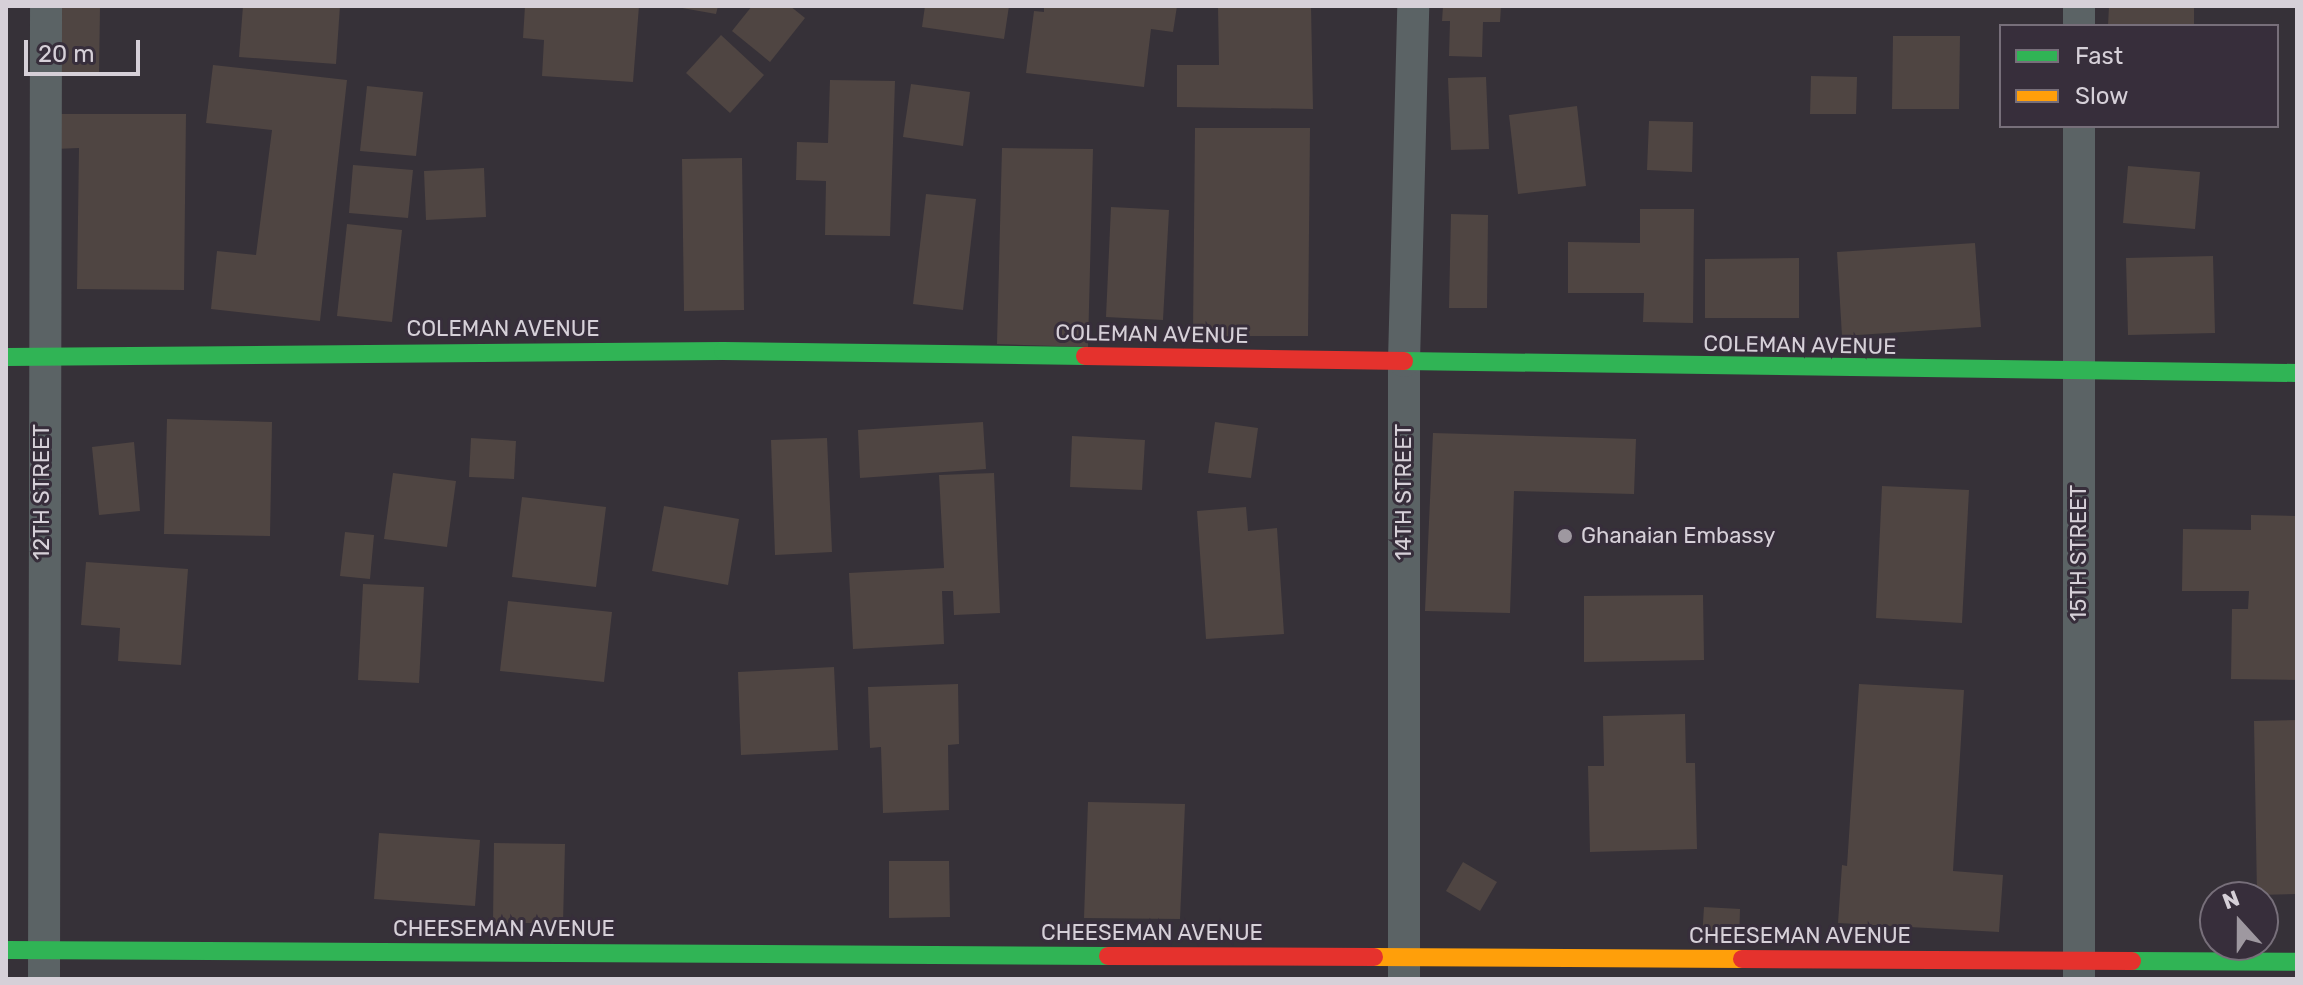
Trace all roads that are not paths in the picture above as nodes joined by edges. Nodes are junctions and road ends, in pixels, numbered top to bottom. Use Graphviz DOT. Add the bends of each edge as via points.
graph roads {
  1 [pos="46,6"];
  2 [pos="1413,6"];
  3 [pos="2079,128"];
  4 [pos="42,356"];
  5 [pos="6,357"];
  6 [pos="1404,361"];
  7 [pos="2297,373"];
  8 [pos="2079,374"];
  9 [pos="6,950"];
  10 [pos="2297,962"];
  11 [pos="44,964"];
  12 [pos="1405,968"];
  13 [pos="2079,970"];
  1 -- 4 [label="street, 12TH STREET"];
  2 -- 6 [label="street, 14TH STREET"];
  3 -- 8 [label="street, 15TH STREET"];
  4 -- 5 [label="street, COLEMAN AVENUE"];
  4 -- 6 [label="street, COLEMAN AVENUE" via="723,351"];
  4 -- 11 [label="street, 12TH STREET"];
  6 -- 8 [label="street, COLEMAN AVENUE"];
  6 -- 12 [label="street, 14TH STREET"];
  7 -- 8 [label="street, COLEMAN AVENUE"];
  8 -- 13 [label="street, 15TH STREET"];
  9 -- 11 [label="street, CHEESEMAN AVENUE"];
  10 -- 13 [label="street, CHEESEMAN AVENUE"];
  11 -- 12 [label="street, CHEESEMAN AVENUE"];
  12 -- 13 [label="street, CHEESEMAN AVENUE"];
}
